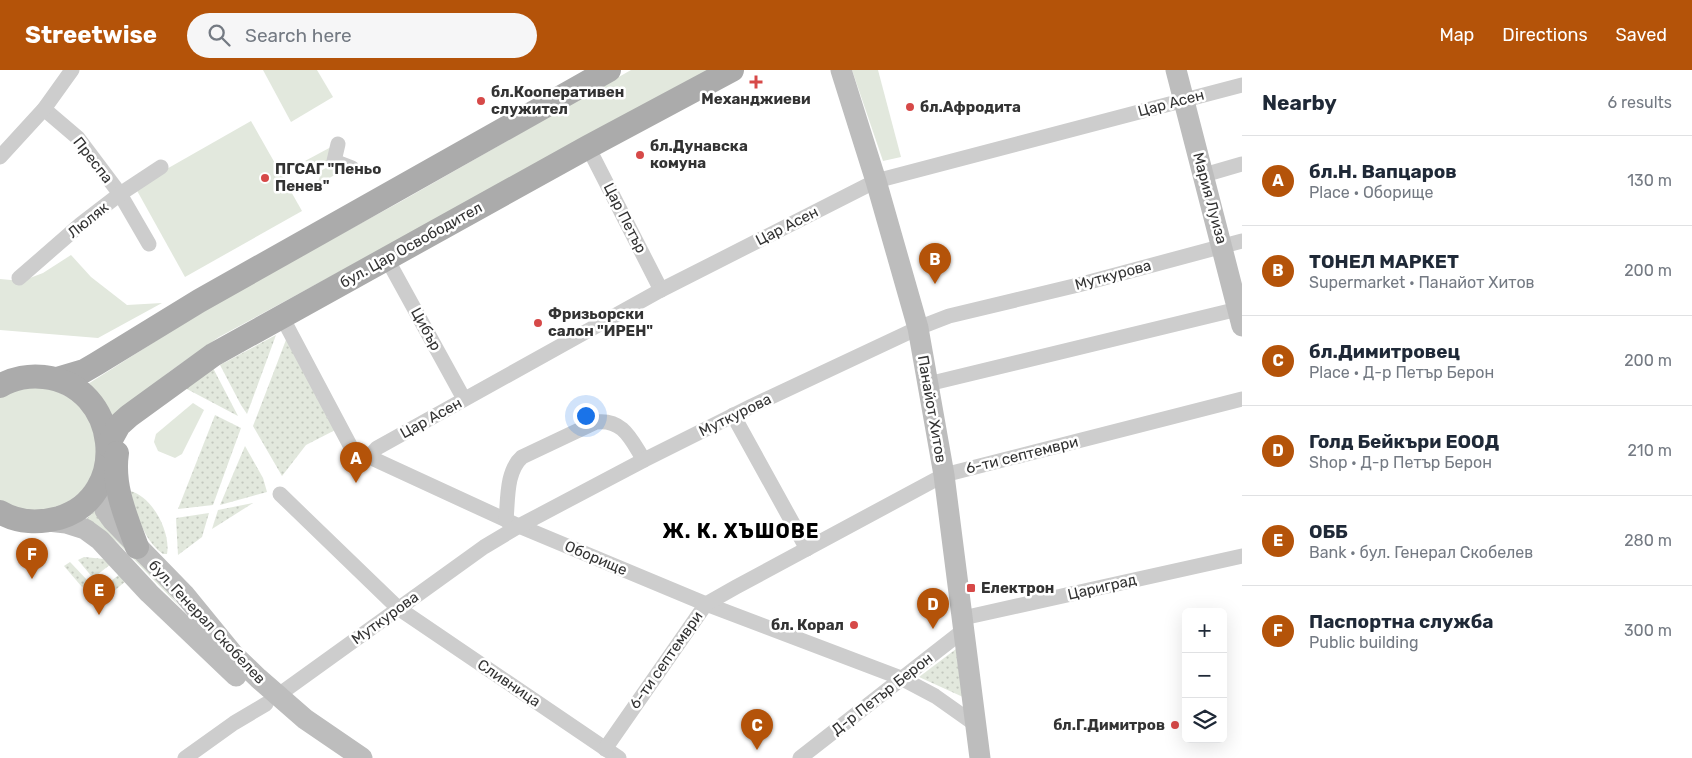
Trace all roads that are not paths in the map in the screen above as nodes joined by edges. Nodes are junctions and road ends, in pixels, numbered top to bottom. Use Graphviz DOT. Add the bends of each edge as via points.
graph roads {
  1 [pos="72,70"];
  2 [pos="609,70"];
  3 [pos="732,70"];
  4 [pos="841,70"];
  5 [pos="1176,70"];
  6 [pos="1242,84"];
  7 [pos="1184,100"];
  8 [pos="44,109"];
  9 [pos="338,144"];
  10 [pos="588,146"];
  11 [pos="0,157"];
  12 [pos="1242,164"];
  13 [pos="161,167"];
  14 [pos="352,168"];
  15 [pos="1204,175"];
  16 [pos="876,181"];
  17 [pos="120,194"];
  18 [pos="149,244"];
  19 [pos="1232,244"];
  20 [pos="387,259"];
  21 [pos="19,278"];
  22 [pos="661,290"];
  23 [pos="282,317"];
  24 [pos="1240,318"];
  25 [pos="918,328"];
  26 [pos="11,375"];
  27 [pos="57,380"];
  28 [pos="928,384"];
  29 [pos="0,386"];
  30 [pos="464,399"];
  31 [pos="1242,399"];
  32 [pos="143,406"];
  33 [pos="733,415"];
  34 [pos="108,444"];
  35 [pos="369,457"];
  36 [pos="644,460"];
  37 [pos="944,475"];
  38 [pos="99,486"];
  39 [pos="280,494"];
  40 [pos="2,515"];
  41 [pos="48,521"];
  42 [pos="512,523"];
  43 [pos="137,548"];
  44 [pos="807,549"];
  45 [pos="1242,556"];
  46 [pos="706,604"];
  47 [pos="398,608"];
  48 [pos="964,624"];
  49 [pos="901,678"];
  50 [pos="271,700"];
  51 [pos="976,725"];
  52 [pos="605,748"];
  53 [pos="185,758"];
  54 [pos="338,758"];
  55 [pos="362,758"];
  56 [pos="619,758"];
  57 [pos="800,758"];
  58 [pos="980,758"];
  1 -- 8 [label="street"];
  2 -- 27 [label="main road, бул. Цар Освободител" via="199,301 84,371"];
  3 -- 10 [label="main road, бул. Цар Освободител"];
  4 -- 16 [label="street, Панайот Хитов"];
  5 -- 7 [label="street, Мария Луиза"];
  6 -- 7 [label="street, Цар Асен"];
  7 -- 15 [label="street, Мария Луиза"];
  7 -- 16 [label="street, Цар Асен"];
  8 -- 11 [label="street"];
  8 -- 17 [label="street, Преспа" via="78,138"];
  9 -- 14 [label="street" via="334,161"];
  10 -- 20 [label="main road, бул. Цар Освободител"];
  10 -- 22 [label="street, Цар Петър"];
  12 -- 15 [label="street"];
  13 -- 17 [label="street, Люляк"];
  15 -- 19 [label="street, Мария Луиза"];
  16 -- 22 [label="street, Цар Асен"];
  16 -- 25 [label="street, Панайот Хитов"];
  17 -- 18 [label="street, Преспа"];
  17 -- 21 [label="street, Люляк"];
  19 -- 24 [label="street, Мария Луиза"];
  19 -- 25 [label="street, Муткурова" via="949,316"];
  20 -- 23 [label="main road, бул. Цар Освободител"];
  20 -- 30 [label="street, Цибър"];
  22 -- 30 [label="street, Цар Асен"];
  23 -- 32 [label="main road, бул. Цар Освободител" via="213,355"];
  23 -- 35 [label="street, Оборище" via="352,449"];
  24 -- 28 [label="street"];
  25 -- 28 [label="street, Панайот Хитов"];
  25 -- 33 [label="street, Муткурова"];
  26 -- 27 [label="main road, бул. Цар Освободител"];
  26 -- 29 [label="main road, бул. Цар Освободител"];
  27 -- 34 [label="main road, бул. Цар Освободител" via="70,385 93,404 101,416"];
  28 -- 37 [label="street, Панайот Хитов"];
  30 -- 35 [label="street, Цар Асен" via="377,448"];
  31 -- 37 [label="street, 6-ти септември"];
  32 -- 34 [label="main road, бул. Цар Освободител" via="119,425"];
  32 -- 43 [label="main road" via="122,434 115,472"];
  33 -- 36 [label="street, Муткурова"];
  33 -- 44 [label="street"];
  34 -- 38 [label="main road, бул. Цар Освободител" via="107,462"];
  35 -- 42 [label="street, Оборище"];
  36 -- 42 [label="street, Муткурова"];
  36 -- 42 [label="street" via="626,433 607,421 596,422 522,457 512,472"];
  37 -- 44 [label="street, 6-ти септември"];
  37 -- 48 [label="street, Панайот Хитов"];
  38 -- 41 [label="main road, бул. Цар Освободител" via="80,507"];
  38 -- 43 [label="street, бул. Генерал Скобелев" via="105,510"];
  39 -- 47 [label="street, Сливница"];
  40 -- 41 [label="main road, бул. Цар Освободител" via="26,522"];
  41 -- 50 [label="street, бул. Генерал Скобелев" via="85,529 100,540 149,593"];
  42 -- 46 [label="street, Оборище"];
  42 -- 47 [label="street, Муткурова" via="484,547"];
  43 -- 50 [label="street, бул. Генерал Скобелев" via="184,594"];
  44 -- 46 [label="street, 6-ти септември"];
  45 -- 48 [label="street, Цариград"];
  46 -- 49 [label="street, Оборище"];
  46 -- 52 [label="street, 6-ти септември"];
  47 -- 50 [label="street, Муткурова"];
  47 -- 52 [label="street, Сливница"];
  48 -- 49 [label="street, Д-р Петър Берон"];
  48 -- 51 [label="street, Панайот Хитов"];
  49 -- 51 [label="street, Оборище" via="935,696"];
  49 -- 57 [label="street, Д-р Петър Берон"];
  50 -- 53 [label="street, Муткурова"];
  50 -- 54 [label="street, бул. Генерал Скобелев" via="279,716"];
  50 -- 55 [label="street, бул. Генерал Скобелев"];
  51 -- 58 [label="street, Панайот Хитов"];
  52 -- 56 [label="street, Сливница"];
}
